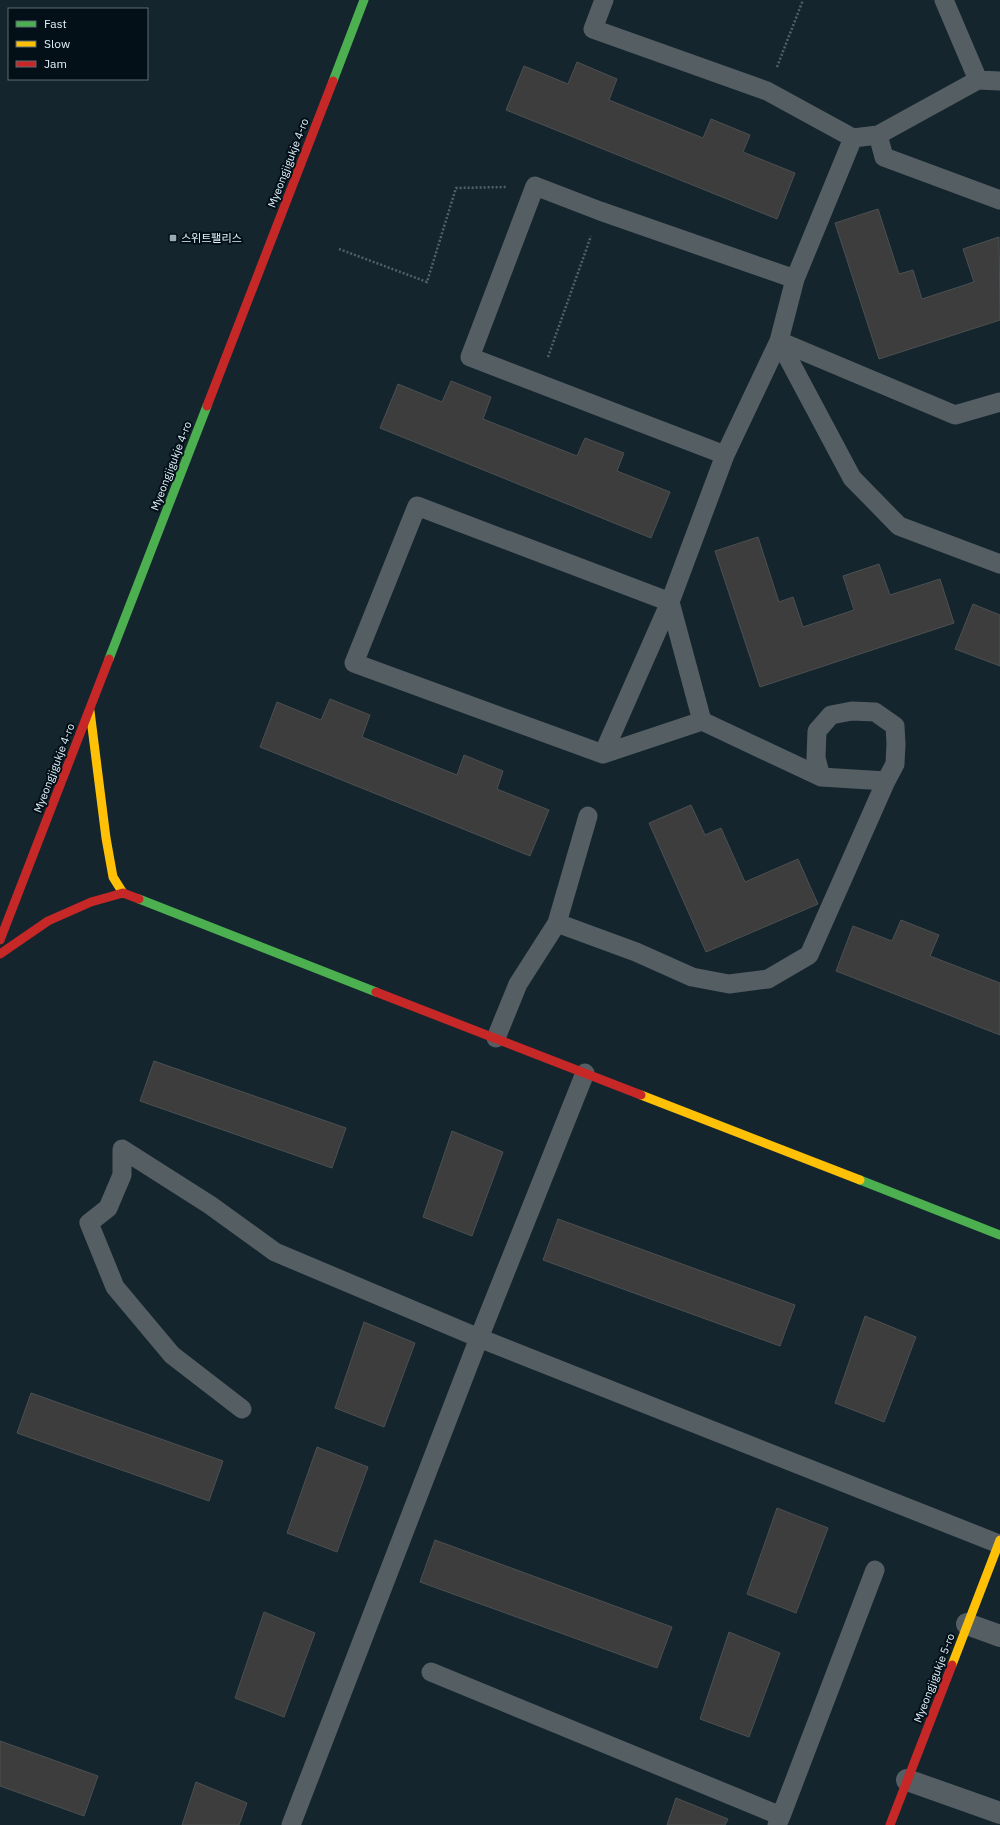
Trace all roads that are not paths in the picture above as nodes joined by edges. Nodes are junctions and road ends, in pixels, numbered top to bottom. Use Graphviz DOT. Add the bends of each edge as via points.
graph roads {
  1 [pos="364,0"];
  2 [pos="604,0"];
  3 [pos="944,0"];
  4 [pos="978,80"];
  5 [pos="1000,81"];
  6 [pos="878,135"];
  7 [pos="853,138"];
  8 [pos="1000,200"];
  9 [pos="795,279"];
  10 [pos="779,341"];
  11 [pos="1000,402"];
  12 [pos="725,455"];
  13 [pos="1000,564"];
  14 [pos="670,602"];
  15 [pos="89,709"];
  16 [pos="702,721"];
  17 [pos="604,754"];
  18 [pos="821,777"];
  19 [pos="886,781"];
  20 [pos="588,816"];
  21 [pos="123,893"];
  22 [pos="556,923"];
  23 [pos="0,940"];
  24 [pos="0,954"];
  25 [pos="496,1038"];
  26 [pos="585,1073"];
  27 [pos="1000,1235"];
  28 [pos="479,1338"];
  29 [pos="242,1409"];
  30 [pos="999,1542"];
  31 [pos="875,1570"];
  32 [pos="967,1624"];
  33 [pos="1000,1636"];
  34 [pos="431,1672"];
  35 [pos="907,1780"];
  36 [pos="1000,1813"];
  37 [pos="779,1821"];
  38 [pos="291,1825"];
  39 [pos="890,1825"];
  1 -- 15 [label="main road, Myeongjigukje 4-ro"];
  2 -- 7 [label="lane" via="593,29 767,90"];
  3 -- 4 [label="lane"];
  4 -- 5 [label="lane"];
  4 -- 6 [label="lane"];
  6 -- 7 [label="lane"];
  6 -- 8 [label="lane" via="884,157"];
  7 -- 9 [label="lane"];
  9 -- 10 [label="lane"];
  9 -- 12 [label="lane" via="535,186 470,357"];
  10 -- 11 [label="lane" via="954,415"];
  10 -- 12 [label="lane"];
  10 -- 13 [label="lane" via="852,478 899,526"];
  12 -- 14 [label="lane"];
  14 -- 16 [label="lane"];
  14 -- 17 [label="lane"];
  14 -- 17 [label="lane" via="417,506 354,663"];
  15 -- 21 [label="main road" via="113,876"];
  15 -- 23 [label="main road, Myeongjigukje 4-ro"];
  16 -- 17 [label="lane"];
  16 -- 18 [label="lane"];
  18 -- 19 [label="lane"];
  18 -- 19 [label="lane" via="816,758 817,731 832,715 852,711 875,712 895,726 895,764"];
  19 -- 22 [label="lane" via="809,955 768,979 729,984 692,977 636,952"];
  20 -- 22 [label="lane"];
  21 -- 24 [label="main road" via="91,902 48,921"];
  21 -- 25 [label="main road"];
  22 -- 25 [label="lane" via="518,984"];
  25 -- 26 [label="main road"];
  26 -- 27 [label="main road"];
  26 -- 28 [label="lane"];
  28 -- 29 [label="lane" via="275,1252 210,1205 122,1149 122,1174 108,1208 89,1223 115,1287 172,1354"];
  28 -- 30 [label="lane"];
  28 -- 38 [label="lane"];
  30 -- 32 [label="main road, Myeongjigukje 5-ro"];
  31 -- 37 [label="lane"];
  32 -- 33 [label="street"];
  32 -- 35 [label="main road, Myeongjigukje 5-ro"];
  34 -- 37 [label="lane"];
  35 -- 36 [label="street"];
  35 -- 39 [label="main road, Myeongjigukje 5-ro"];
}
